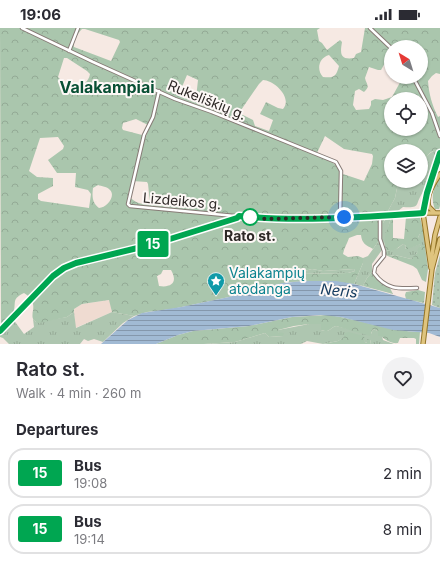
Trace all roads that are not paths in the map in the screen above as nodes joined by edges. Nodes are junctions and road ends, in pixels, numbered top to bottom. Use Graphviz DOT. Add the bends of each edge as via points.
graph roads {
  1 [pos="22,28"];
  2 [pos="78,28"];
  3 [pos="370,28"];
  4 [pos="384,41"];
  5 [pos="69,51"];
  6 [pos="417,84"];
  7 [pos="158,91"];
  8 [pos="440,136"];
  9 [pos="440,153"];
  10 [pos="439,162"];
  11 [pos="440,174"];
  12 [pos="429,187"];
  13 [pos="429,197"];
  14 [pos="423,213"];
  15 [pos="435,213"];
  16 [pos="440,213"];
  17 [pos="380,215"];
  18 [pos="239,216"];
  19 [pos="340,217"];
  20 [pos="440,217"];
  21 [pos="440,239"];
  22 [pos="432,269"];
  23 [pos="417,288"];
  24 [pos="0,331"];
  25 [pos="423,344"];
  1 -- 5 [label="street, Rukeliškių g."];
  2 -- 5 [label="street"];
  3 -- 4 [label="street"];
  5 -- 7 [label="street, Rukeliškių g."];
  6 -- 8 [label="street" via="432,113"];
  7 -- 18 [label="street, Lizdeikos g." via="153,117 144,135 128,204"];
  7 -- 19 [label="street, Rukeliškių g." via="336,162 341,171"];
  9 -- 10 [label="street"];
  10 -- 12 [label="street"];
  11 -- 13 [label="main road"];
  12 -- 13 [label="street"];
  12 -- 14 [label="street"];
  13 -- 15 [label="main road" via="428,208"];
  14 -- 15 [label="main road"];
  14 -- 17 [label="street, Lizdeikos g."];
  14 -- 22 [label="main road"];
  15 -- 16 [label="main road"];
  17 -- 19 [label="street, Lizdeikos g."];
  17 -- 23 [label="street" via="379,232 384,256 375,267 374,273 392,288"];
  18 -- 19 [label="street, Lizdeikos g." via="266,219"];
  18 -- 24 [label="street" via="154,244 64,268"];
  20 -- 22 [label="main road" via="434,240"];
  21 -- 22 [label="main road"];
  22 -- 25 [label="main road"];
}
